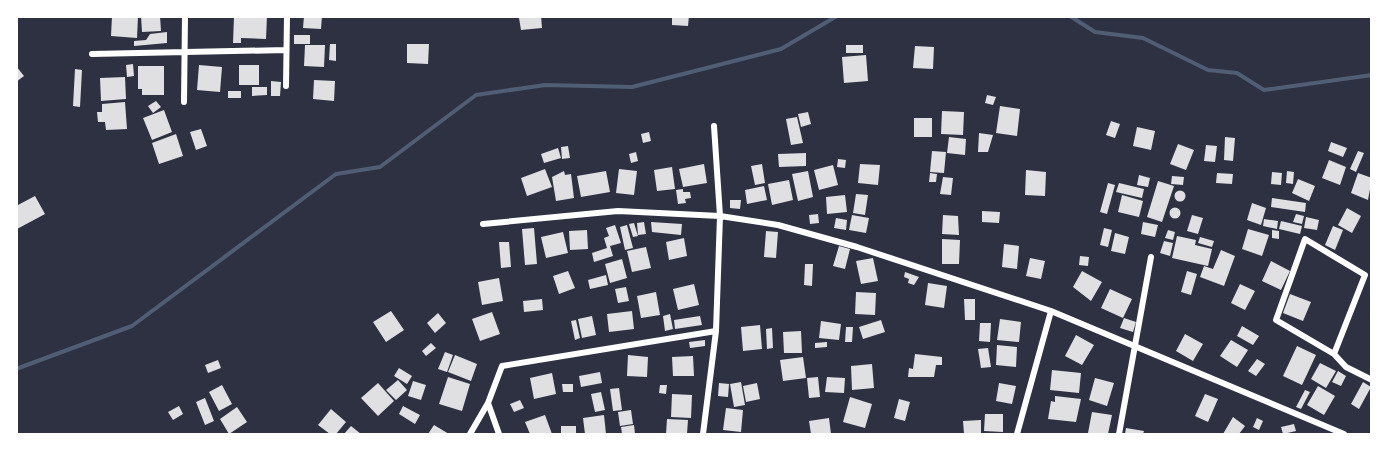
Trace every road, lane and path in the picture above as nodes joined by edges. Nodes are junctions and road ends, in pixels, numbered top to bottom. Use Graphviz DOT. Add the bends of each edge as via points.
graph roads {
  1 [pos="185,16"];
  2 [pos="287,16"];
  3 [pos="286,50"];
  4 [pos="184,52"];
  5 [pos="92,54"];
  6 [pos="286,86"];
  7 [pos="184,102"];
  8 [pos="714,126"];
  9 [pos="720,216"];
  10 [pos="483,224"];
  11 [pos="1151,257"];
  12 [pos="1051,311"];
  13 [pos="716,331"];
  14 [pos="1133,346"];
  15 [pos="1334,354"];
  16 [pos="1371,380"];
  17 [pos="488,403"];
  18 [pos="470,435"];
  19 [pos="499,435"];
  20 [pos="703,435"];
  21 [pos="1017,435"];
  22 [pos="1119,435"];
  23 [pos="1344,435"];
  1 -- 4 [label="street"];
  2 -- 3 [label="street"];
  3 -- 4 [label="street"];
  3 -- 6 [label="street"];
  4 -- 5 [label="street"];
  4 -- 7 [label="street"];
  8 -- 9 [label="street"];
  9 -- 10 [label="street" via="618,211"];
  9 -- 12 [label="street" via="778,225 857,247"];
  9 -- 13 [label="street"];
  11 -- 14 [label="street"];
  12 -- 14 [label="street"];
  12 -- 21 [label="street"];
  13 -- 17 [label="street" via="502,366"];
  13 -- 20 [label="street"];
  14 -- 22 [label="street"];
  14 -- 23 [label="street"];
  15 -- 15 [label="street" via="1276,320 1305,239 1365,276"];
  15 -- 16 [label="street" via="1346,367"];
  17 -- 18 [label="street"];
  17 -- 19 [label="street"];
}
